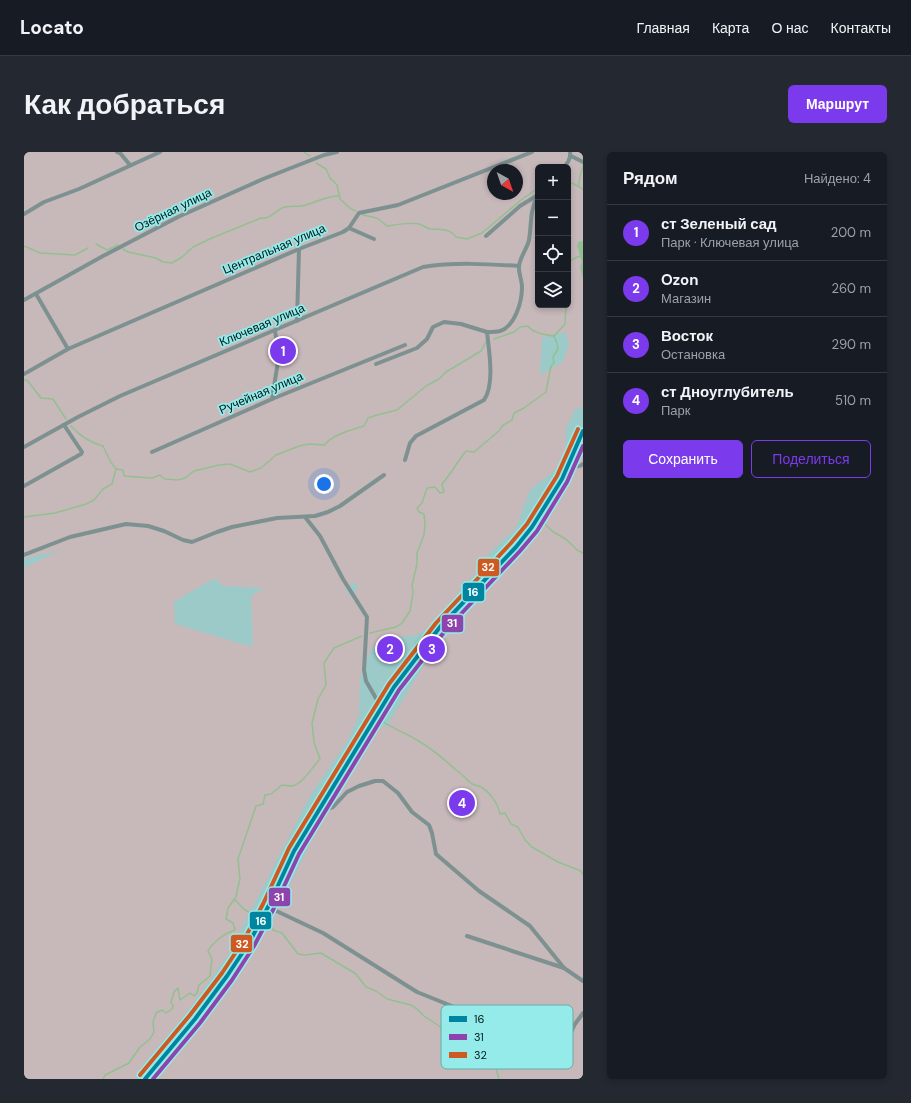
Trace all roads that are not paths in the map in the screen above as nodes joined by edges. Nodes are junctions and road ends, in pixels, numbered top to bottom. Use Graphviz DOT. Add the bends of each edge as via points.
graph roads {
  1 [pos="117,152"];
  2 [pos="160,152"];
  3 [pos="337,152"];
  4 [pos="532,152"];
  5 [pos="570,154"];
  6 [pos="583,162"];
  7 [pos="567,164"];
  8 [pos="130,165"];
  9 [pos="535,197"];
  10 [pos="536,200"];
  11 [pos="24,214"];
  12 [pos="349,228"];
  13 [pos="486,236"];
  14 [pos="374,239"];
  15 [pos="299,249"];
  16 [pos="519,266"];
  17 [pos="36,294"];
  18 [pos="24,300"];
  19 [pos="297,321"];
  20 [pos="275,331"];
  21 [pos="487,332"];
  22 [pos="405,345"];
  23 [pos="68,349"];
  24 [pos="376,364"];
  25 [pos="24,374"];
  26 [pos="272,399"];
  27 [pos="64,425"];
  28 [pos="583,431"];
  29 [pos="24,447"];
  30 [pos="152,452"];
  31 [pos="405,460"];
  32 [pos="583,464"];
  33 [pos="568,465"];
  34 [pos="384,475"];
  35 [pos="24,486"];
  36 [pos="305,517"];
  37 [pos="24,555"];
  38 [pos="381,707"];
  39 [pos="320,808"];
  40 [pos="268,907"];
  41 [pos="467,936"];
  42 [pos="564,968"];
  43 [pos="583,981"];
  44 [pos="449,1005"];
  45 [pos="583,1013"];
  46 [pos="573,1028"];
  47 [pos="145,1079"];
  1 -- 8 [label="street"];
  2 -- 8 [label="street"];
  3 -- 17 [label="street, Озёрная улица" via="263,179 178,217"];
  4 -- 12 [label="street, Центральная улица" via="398,205 359,213"];
  5 -- 6 [label="street"];
  5 -- 7 [label="street"];
  8 -- 11 [label="street" via="44,202"];
  9 -- 13 [label="street" via="520,206"];
  10 -- 16 [label="street" via="530,215 529,241"];
  12 -- 14 [label="street"];
  12 -- 15 [label="street, Центральная улица"];
  15 -- 19 [label="street"];
  15 -- 23 [label="street, Центральная улица"];
  16 -- 19 [label="street, Ключевая улица" via="487,264 424,267"];
  16 -- 21 [label="street" via="522,287 514,318 506,328"];
  17 -- 18 [label="street, Озёрная улица"];
  17 -- 23 [label="street"];
  19 -- 20 [label="street, Ключевая улица"];
  20 -- 26 [label="street" via="279,355"];
  20 -- 27 [label="street, Ключевая улица" via="120,396"];
  21 -- 24 [label="street" via="444,322 434,327 427,339 417,348"];
  21 -- 31 [label="street" via="489,394 484,400 416,436 410,443"];
  22 -- 26 [label="street, Ручейная улица"];
  23 -- 25 [label="street, Центральная улица"];
  26 -- 30 [label="street, Ручейная улица"];
  27 -- 29 [label="street, Ключевая улица"];
  27 -- 35 [label="street" via="81,454"];
  28 -- 33 [label="street"];
  32 -- 33 [label="street" via="580,467"];
  33 -- 38 [label="street" via="549,501 516,547 440,627"];
  34 -- 36 [label="street" via="340,506 328,512"];
  36 -- 37 [label="street" via="277,518 232,527 192,542 148,526 126,524 70,537"];
  36 -- 38 [label="street" via="320,536 367,617 364,670 366,681"];
  38 -- 39 [label="street"];
  39 -- 40 [label="street" via="294,851"];
  39 -- 42 [label="street" via="333,807 347,792 359,786 375,781 383,782 398,793 412,812 429,825 436,854 480,891 530,926"];
  40 -- 44 [label="street" via="323,933 417,992"];
  40 -- 47 [label="street" via="228,976"];
  41 -- 42 [label="street"];
  42 -- 43 [label="street"];
  45 -- 46 [label="street"];
}
